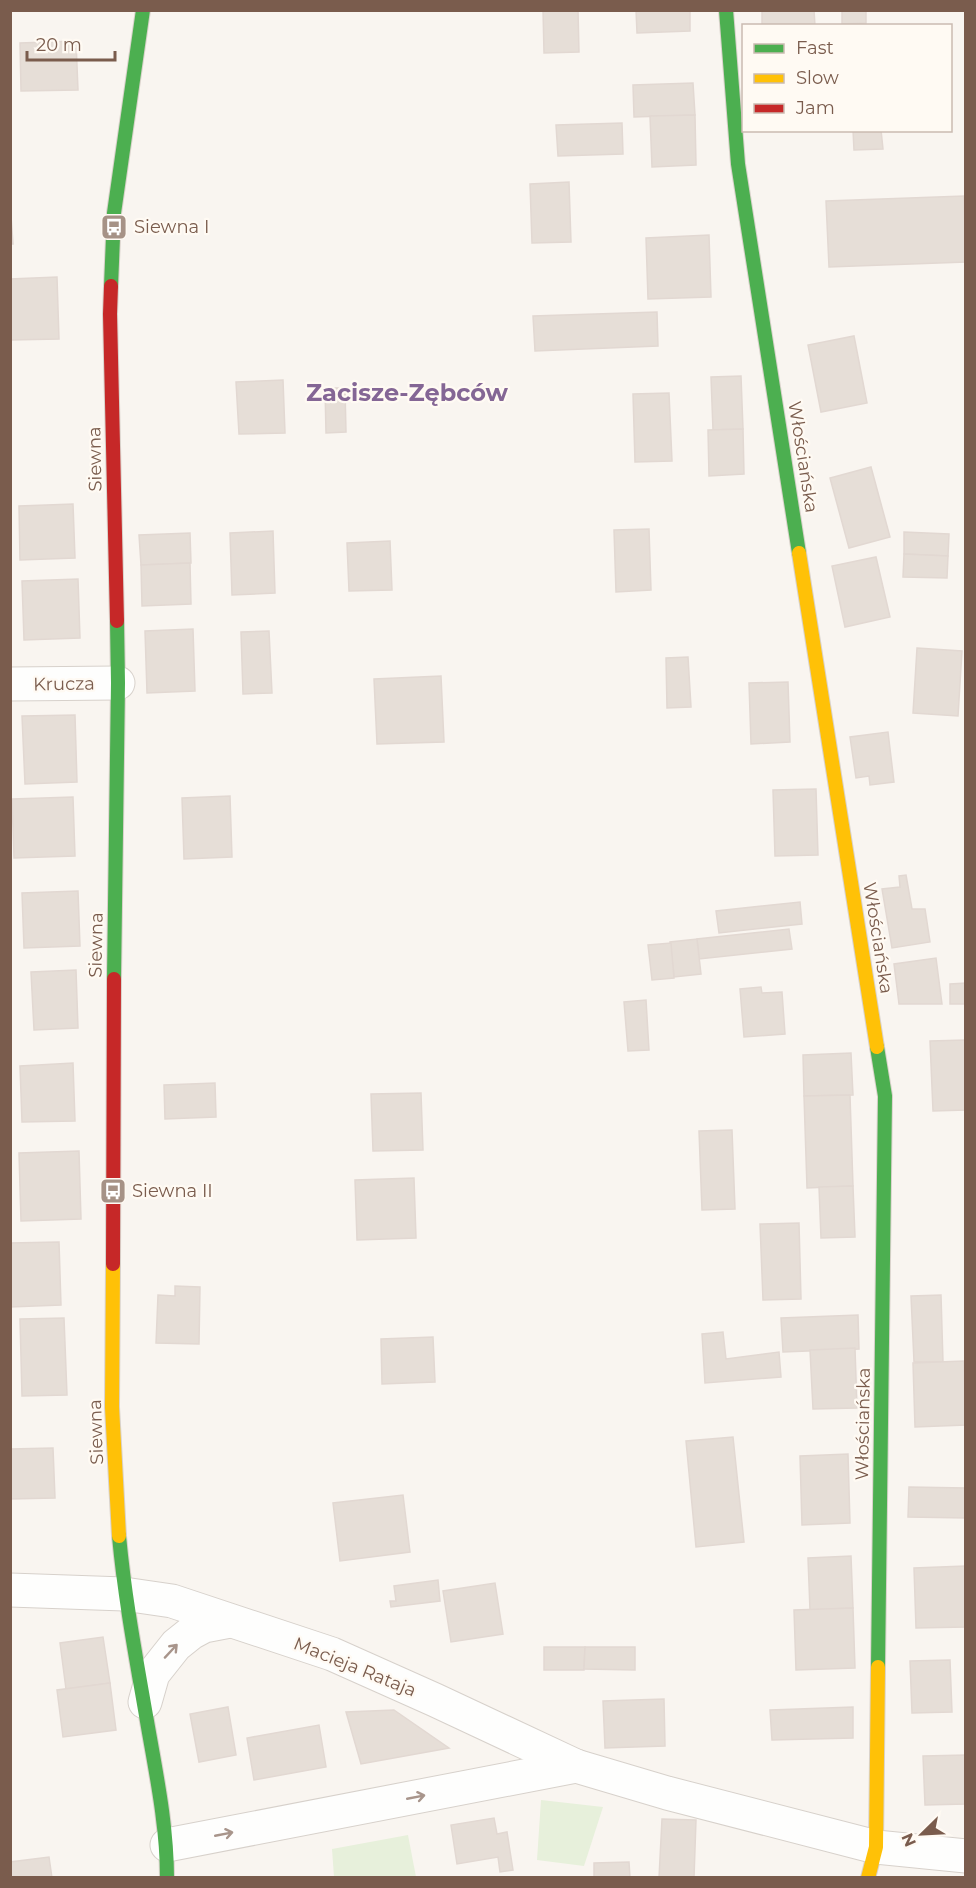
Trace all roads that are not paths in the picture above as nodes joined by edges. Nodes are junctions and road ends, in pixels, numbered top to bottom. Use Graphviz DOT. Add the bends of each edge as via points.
graph roads {
  1 [pos="143,10"];
  2 [pos="726,10"];
  3 [pos="118,683"];
  4 [pos="10,684"];
  5 [pos="10,1590"];
  6 [pos="124,1594"];
  7 [pos="231,1621"];
  8 [pos="145,1702"];
  9 [pos="576,1766"];
  10 [pos="167,1845"];
  11 [pos="966,1856"];
  12 [pos="872,1862"];
  13 [pos="167,1878"];
  1 -- 3 [label="street, Siewna" via="114,213 110,314"];
  2 -- 12 [label="street, Włościańska" via="738,164 885,1096"];
  3 -- 4 [label="street, Krucza"];
  3 -- 6 [label="street, Siewna" via="112,1407"];
  5 -- 6 [label="street, Macieja Rataja"];
  6 -- 7 [label="street, Macieja Rataja" via="172,1601"];
  6 -- 8 [label="street, Siewna"];
  8 -- 7 [label="street, one-way" via="153,1674 176,1645 204,1626"];
  7 -- 9 [label="street, Macieja Rataja" via="332,1654"];
  8 -- 10 [label="street, Siewna"];
  10 -- 9 [label="street, Macieja Rataja, one-way"];
  9 -- 12 [label="street, Macieja Rataja" via="688,1799"];
  10 -- 13 [label="street, Siewna"];
  11 -- 12 [label="street, Macieja Rataja"];
}
